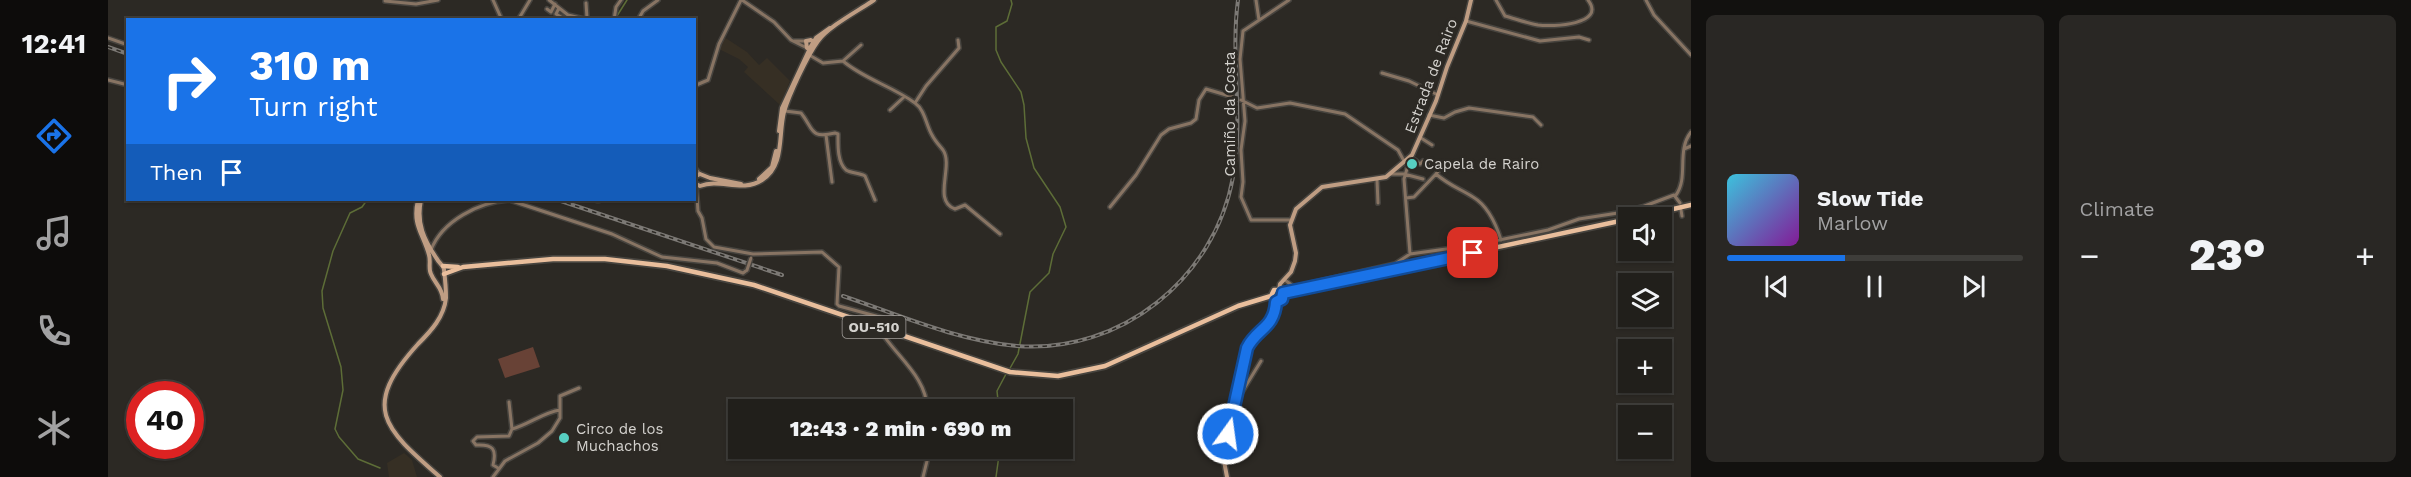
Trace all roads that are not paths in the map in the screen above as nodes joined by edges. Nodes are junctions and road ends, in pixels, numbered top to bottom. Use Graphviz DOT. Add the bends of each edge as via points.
graph roads {
  1 [pos="438,0"];
  2 [pos="493,0"];
  3 [pos="530,0"];
  4 [pos="549,0"];
  5 [pos="621,0"];
  6 [pos="658,0"];
  7 [pos="742,0"];
  8 [pos="872,0"];
  9 [pos="1256,0"];
  10 [pos="1289,0"];
  11 [pos="1471,0"];
  12 [pos="1496,0"];
  13 [pos="1588,0"];
  14 [pos="1646,0"];
  15 [pos="385,1"];
  16 [pos="586,3"];
  17 [pos="555,4"];
  18 [pos="548,9"];
  19 [pos="501,18"];
  20 [pos="519,18"];
  21 [pos="567,18"];
  22 [pos="586,18"];
  23 [pos="614,18"];
  24 [pos="639,18"];
  25 [pos="1260,20"];
  26 [pos="1466,21"];
  27 [pos="108,38"];
  28 [pos="958,40"];
  29 [pos="1589,40"];
  30 [pos="792,41"];
  31 [pos="813,41"];
  32 [pos="126,44"];
  33 [pos="861,45"];
  34 [pos="810,51"];
  35 [pos="1691,55"];
  36 [pos="843,61"];
  37 [pos="1382,73"];
  38 [pos="108,80"];
  39 [pos="126,84"];
  40 [pos="696,85"];
  41 [pos="790,91"];
  42 [pos="1438,95"];
  43 [pos="904,97"];
  44 [pos="1233,97"];
  45 [pos="1243,101"];
  46 [pos="915,103"];
  47 [pos="785,110"];
  48 [pos="890,110"];
  49 [pos="1429,115"];
  50 [pos="1541,125"];
  51 [pos="1691,132"];
  52 [pos="826,135"];
  53 [pos="1420,138"];
  54 [pos="1432,145"];
  55 [pos="1691,146"];
  56 [pos="1684,149"];
  57 [pos="1408,160"];
  58 [pos="697,174"];
  59 [pos="1404,174"];
  60 [pos="1436,174"];
  61 [pos="1389,175"];
  62 [pos="1423,179"];
  63 [pos="1377,180"];
  64 [pos="832,182"];
  65 [pos="698,184"];
  66 [pos="1676,196"];
  67 [pos="1406,198"];
  68 [pos="876,200"];
  69 [pos="420,201"];
  70 [pos="420,201"];
  71 [pos="503,201"];
  72 [pos="512,201"];
  73 [pos="1378,203"];
  74 [pos="1680,203"];
  75 [pos="1691,205"];
  76 [pos="1110,207"];
  77 [pos="1672,209"];
  78 [pos="1681,210"];
  79 [pos="1682,216"];
  80 [pos="1290,220"];
  81 [pos="1618,221"];
  82 [pos="1000,234"];
  83 [pos="1501,240"];
  84 [pos="431,250"];
  85 [pos="1410,255"];
  86 [pos="752,256"];
  87 [pos="441,265"];
  88 [pos="432,267"];
  89 [pos="464,267"];
  90 [pos="444,275"];
  91 [pos="434,278"];
  92 [pos="1285,279"];
  93 [pos="1281,291"];
  94 [pos="1271,296"];
  95 [pos="1276,302"];
  96 [pos="443,306"];
  97 [pos="886,325"];
  98 [pos="884,336"];
  99 [pos="1261,361"];
  100 [pos="579,388"];
  101 [pos="1237,395"];
  102 [pos="926,399"];
  103 [pos="509,402"];
  104 [pos="560,411"];
  105 [pos="512,429"];
  106 [pos="927,459"];
  107 [pos="498,468"];
  108 [pos="439,477"];
  109 [pos="493,477"];
  110 [pos="923,477"];
  111 [pos="1227,477"];
  1 -- 15 [label="street" via="416,4"];
  2 -- 19 [label="street"];
  3 -- 20 [label="street"];
  4 -- 17 [label="street"];
  5 -- 23 [label="street"];
  6 -- 24 [label="street"];
  7 -- 30 [label="street" via="774,22"];
  7 -- 40 [label="street" via="719,44 708,80"];
  8 -- 31 [label="street"];
  8 -- 31 [label="street"];
  9 -- 25 [label="street"];
  10 -- 25 [label="street"];
  11 -- 26 [label="street, Estrada de Rairo"];
  12 -- 13 [label="street" via="1505,16 1539,25 1584,22 1590,16"];
  14 -- 35 [label="street" via="1654,15"];
  16 -- 22 [label="street"];
  17 -- 18 [label="street" via="551,12"];
  17 -- 21 [label="street"];
  25 -- 45 [label="street, Camiño da Costa" via="1243,31"];
  26 -- 29 [label="street" via="1540,41 1580,37"];
  26 -- 42 [label="street, Estrada de Rairo"];
  27 -- 32 [label="street"];
  28 -- 46 [label="street" via="959,48"];
  30 -- 31 [label="street"];
  30 -- 34 [label="street"];
  31 -- 34 [label="street"];
  31 -- 34 [label="street"];
  33 -- 36 [label="street"];
  34 -- 36 [label="street" via="823,63"];
  34 -- 41 [label="street"];
  34 -- 47 [label="street"];
  36 -- 43 [label="street"];
  37 -- 42 [label="street"];
  38 -- 39 [label="street"];
  41 -- 47 [label="street"];
  41 -- 58 [label="street" via="781,113 774,161 766,174 743,184"];
  42 -- 49 [label="street, Estrada de Rairo"];
  43 -- 46 [label="street"];
  43 -- 48 [label="street"];
  44 -- 76 [label="street" via="1206,89 1199,100 1196,119 1161,135"];
  45 -- 57 [label="street" via="1257,108 1290,103 1345,114"];
  45 -- 80 [label="street, Camiño da Costa" via="1241,197 1251,220"];
  46 -- 82 [label="street" via="947,159 947,205 955,209 965,205"];
  47 -- 52 [label="street" via="801,113 812,132"];
  47 -- 65 [label="street" via="777,161 771,173 750,185"];
  49 -- 50 [label="street" via="1444,118 1469,108 1492,110 1533,117"];
  49 -- 53 [label="street, Estrada de Rairo"];
  51 -- 56 [label="street"];
  52 -- 64 [label="street"];
  52 -- 68 [label="street" via="838,134 843,166 846,171 866,176"];
  53 -- 54 [label="street"];
  53 -- 57 [label="street, Estrada de Rairo"];
  55 -- 56 [label="street"];
  56 -- 66 [label="street" via="1682,186"];
  57 -- 59 [label="street"];
  57 -- 60 [label="street" via="1434,163 1439,170"];
  57 -- 61 [label="street, Estrada de Rairo"];
  58 -- 65 [label="street"];
  59 -- 61 [label="street"];
  59 -- 62 [label="street"];
  59 -- 67 [label="street"];
  60 -- 67 [label="street" via="1414,197"];
  60 -- 83 [label="street" via="1453,188 1475,198 1495,222"];
  61 -- 63 [label="street, Estrada de Rairo"];
  63 -- 73 [label="street"];
  63 -- 80 [label="street, Estrada de Rairo" via="1322,187 1296,209"];
  65 -- 86 [label="street" via="696,206 705,238 714,247"];
  66 -- 74 [label="street"];
  66 -- 83 [label="street"];
  67 -- 85 [label="street"];
  69 -- 84 [label="street" via="420,226"];
  70 -- 88 [label="street" via="417,226"];
  71 -- 84 [label="street" via="466,214 438,236"];
  72 -- 86 [label="street, bridge" via="612,234 662,257 717,263 743,273"];
  75 -- 77 [label="main road"];
  78 -- 79 [label="street"];
  80 -- 92 [label="street" via="1296,259"];
  81 -- 93 [label="main road, OU-510"];
  83 -- 85 [label="street"];
  84 -- 87 [label="street"];
  84 -- 88 [label="street"];
  85 -- 92 [label="street" via="1395,264 1294,287"];
  86 -- 97 [label="street" via="822,252 839,267 837,304 883,318"];
  87 -- 88 [label="street"];
  87 -- 89 [label="main road"];
  87 -- 90 [label="street"];
  88 -- 91 [label="street" via="430,273"];
  89 -- 90 [label="main road"];
  89 -- 94 [label="main road, OU-510" via="582,258 679,267 754,285 1010,372 1058,376 1105,366 1238,306"];
  90 -- 91 [label="street"];
  90 -- 96 [label="street"];
  91 -- 96 [label="street" via="442,291"];
  92 -- 93 [label="street" via="1280,284"];
  93 -- 94 [label="main road, OU-510" via="1272,292"];
  93 -- 95 [label="main road" via="1282,299"];
  94 -- 95 [label="main road"];
  95 -- 101 [label="street" via="1273,320 1247,348"];
  96 -- 108 [label="street" via="433,328 393,375 385,403 390,429"];
  98 -- 102 [label="street" via="913,373"];
  99 -- 101 [label="street"];
  100 -- 104 [label="street" via="560,396"];
  101 -- 111 [label="street" via="1225,446"];
  103 -- 105 [label="street"];
  104 -- 105 [label="street"];
  104 -- 107 [label="street" via="552,431"];
  105 -- 107 [label="street" via="509,436 477,437 473,441 493,447 493,465"];
  106 -- 110 [label="street"];
  107 -- 109 [label="street"];
}
